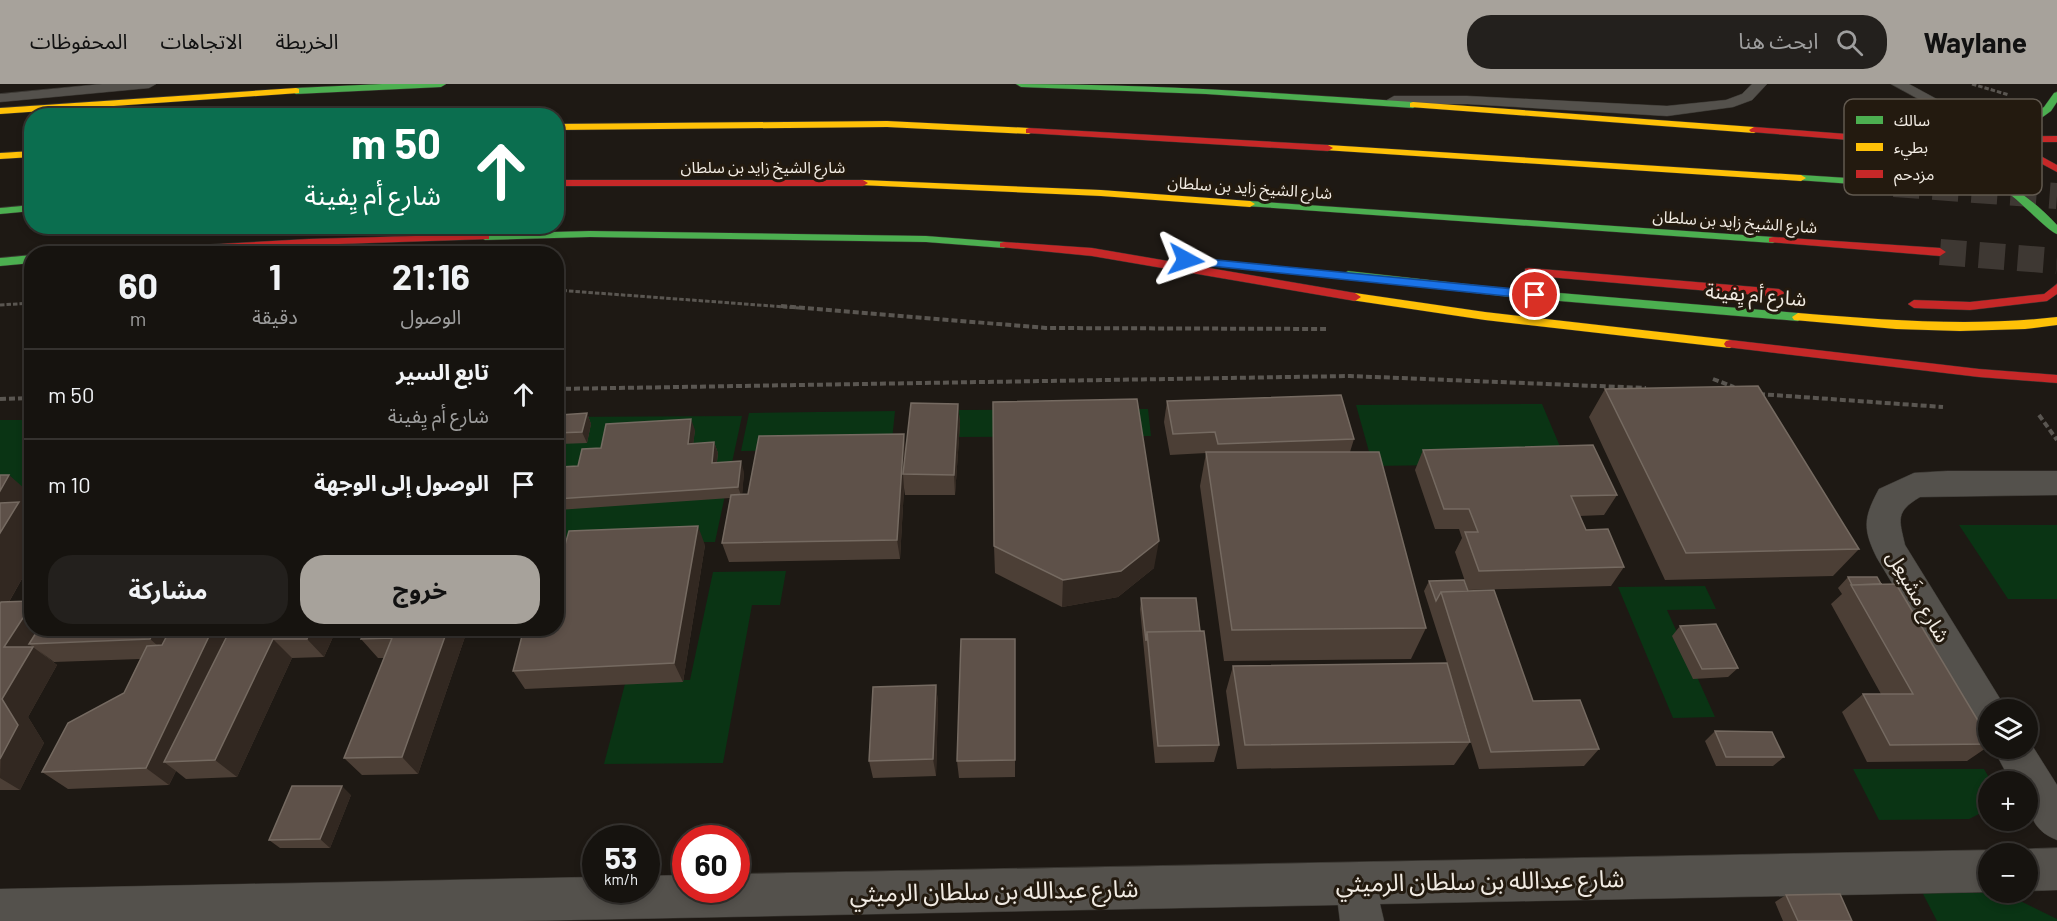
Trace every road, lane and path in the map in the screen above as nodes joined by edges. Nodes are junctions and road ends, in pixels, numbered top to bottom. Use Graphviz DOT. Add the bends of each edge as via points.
graph roads {
  1 [pos="149,84"];
  2 [pos="441,84"];
  3 [pos="1021,84"];
  4 [pos="1760,84"];
  5 [pos="1898,84"];
  6 [pos="1972,84"];
  7 [pos="2057,95"];
  8 [pos="0,98"];
  9 [pos="2015,98"];
  10 [pos="1926,99"];
  11 [pos="1363,101"];
  12 [pos="42,108"];
  13 [pos="24,109"];
  14 [pos="0,111"];
  15 [pos="2042,113"];
  16 [pos="564,127"];
  17 [pos="1844,137"];
  18 [pos="2042,139"];
  19 [pos="2057,139"];
  20 [pos="2042,149"];
  21 [pos="2057,153"];
  22 [pos="24,154"];
  23 [pos="0,156"];
  24 [pos="2042,161"];
  25 [pos="2057,169"];
  26 [pos="1844,181"];
  27 [pos="564,183"];
  28 [pos="2020,195"];
  29 [pos="24,209"];
  30 [pos="0,211"];
  31 [pos="2057,231"];
  32 [pos="243,246"];
  33 [pos="1092,252"];
  34 [pos="1940,252"];
  35 [pos="24,260"];
  36 [pos="0,262"];
  37 [pos="1268,267"];
  38 [pos="1413,268"];
  39 [pos="1514,270"];
  40 [pos="2057,288"];
  41 [pos="564,291"];
  42 [pos="1788,294"];
  43 [pos="1904,303"];
  44 [pos="24,304"];
  45 [pos="0,305"];
  46 [pos="2057,321"];
  47 [pos="1336,329"];
  48 [pos="1979,373"];
  49 [pos="1704,375"];
  50 [pos="2057,379"];
  51 [pos="2057,385"];
  52 [pos="1649,388"];
  53 [pos="564,389"];
  54 [pos="1727,392"];
  55 [pos="1748,393"];
  56 [pos="24,398"];
  57 [pos="0,399"];
  58 [pos="1948,407"];
  59 [pos="2048,416"];
  60 [pos="2057,440"];
  61 [pos="2057,483"];
  62 [pos="1982,699"];
  63 [pos="2019,759"];
  64 [pos="2057,821"];
  65 [pos="2057,869"];
  66 [pos="2038,870"];
  67 [pos="1978,872"];
  68 [pos="1358,902"];
  69 [pos="0,910"];
  70 [pos="400,911"];
  71 [pos="58,915"];
  1 -- 8 [label="lane"];
  2 -- 12 [label="main road"];
  3 -- 11 [label="main road"];
  4 -- 11 [label="lane" via="1747,97 1728,104 1667,111 1467,100"];
  5 -- 10 [label="lane"];
  6 -- 9 [label="path"];
  7 -- 15 [label="main road"];
  11 -- 17 [label="main road"];
  13 -- 14 [label="main road"];
  16 -- 26 [label="main road" via="886,124 1078,132"];
  18 -- 19 [label="main road"];
  20 -- 21 [label="main road"];
  22 -- 23 [label="main road"];
  24 -- 25 [label="main road"];
  27 -- 34 [label="main road, شارع الشيخ زايد بن سلطان" via="877,183 1089,192"];
  28 -- 31 [label="main road" via="2043,212"];
  29 -- 30 [label="main road"];
  32 -- 33 [label="main road" via="590,234 861,236"];
  33 -- 37 [label="main road"];
  33 -- 48 [label="main road" via="1301,290 1485,316"];
  35 -- 36 [label="main road"];
  38 -- 46 [label="main road, شارع أم يِفينة" via="1337,273 1917,327 1974,329"];
  39 -- 42 [label="main road"];
  40 -- 43 [label="main road" via="2047,297 1970,306"];
  41 -- 47 [label="path" via="1046,328"];
  44 -- 45 [label="path"];
  48 -- 50 [label="main road"];
  48 -- 51 [label="main road"];
  49 -- 54 [label="path" via="1738,391"];
  52 -- 53 [label="path" via="1350,376"];
  55 -- 58 [label="path"];
  56 -- 57 [label="path"];
  59 -- 60 [label="path" via="2039,415"];
  61 -- 62 [label="street, شارع مشَيعِل" via="1914,485 1891,498 1882,520 1889,548"];
  63 -- 64 [label="street"];
  65 -- 66 [label="street"];
  67 -- 68 [label="street, شارع عبدالله بن سلطان الرميثي"];
  68 -- 70 [label="street, شارع عبدالله بن سلطان الرميثي"];
  69 -- 71 [label="street, شارع عبدالله بن سلطان الرميثي"];
  70 -- 71 [label="street, شارع عبدالله بن سلطان الرميثي"];
}
